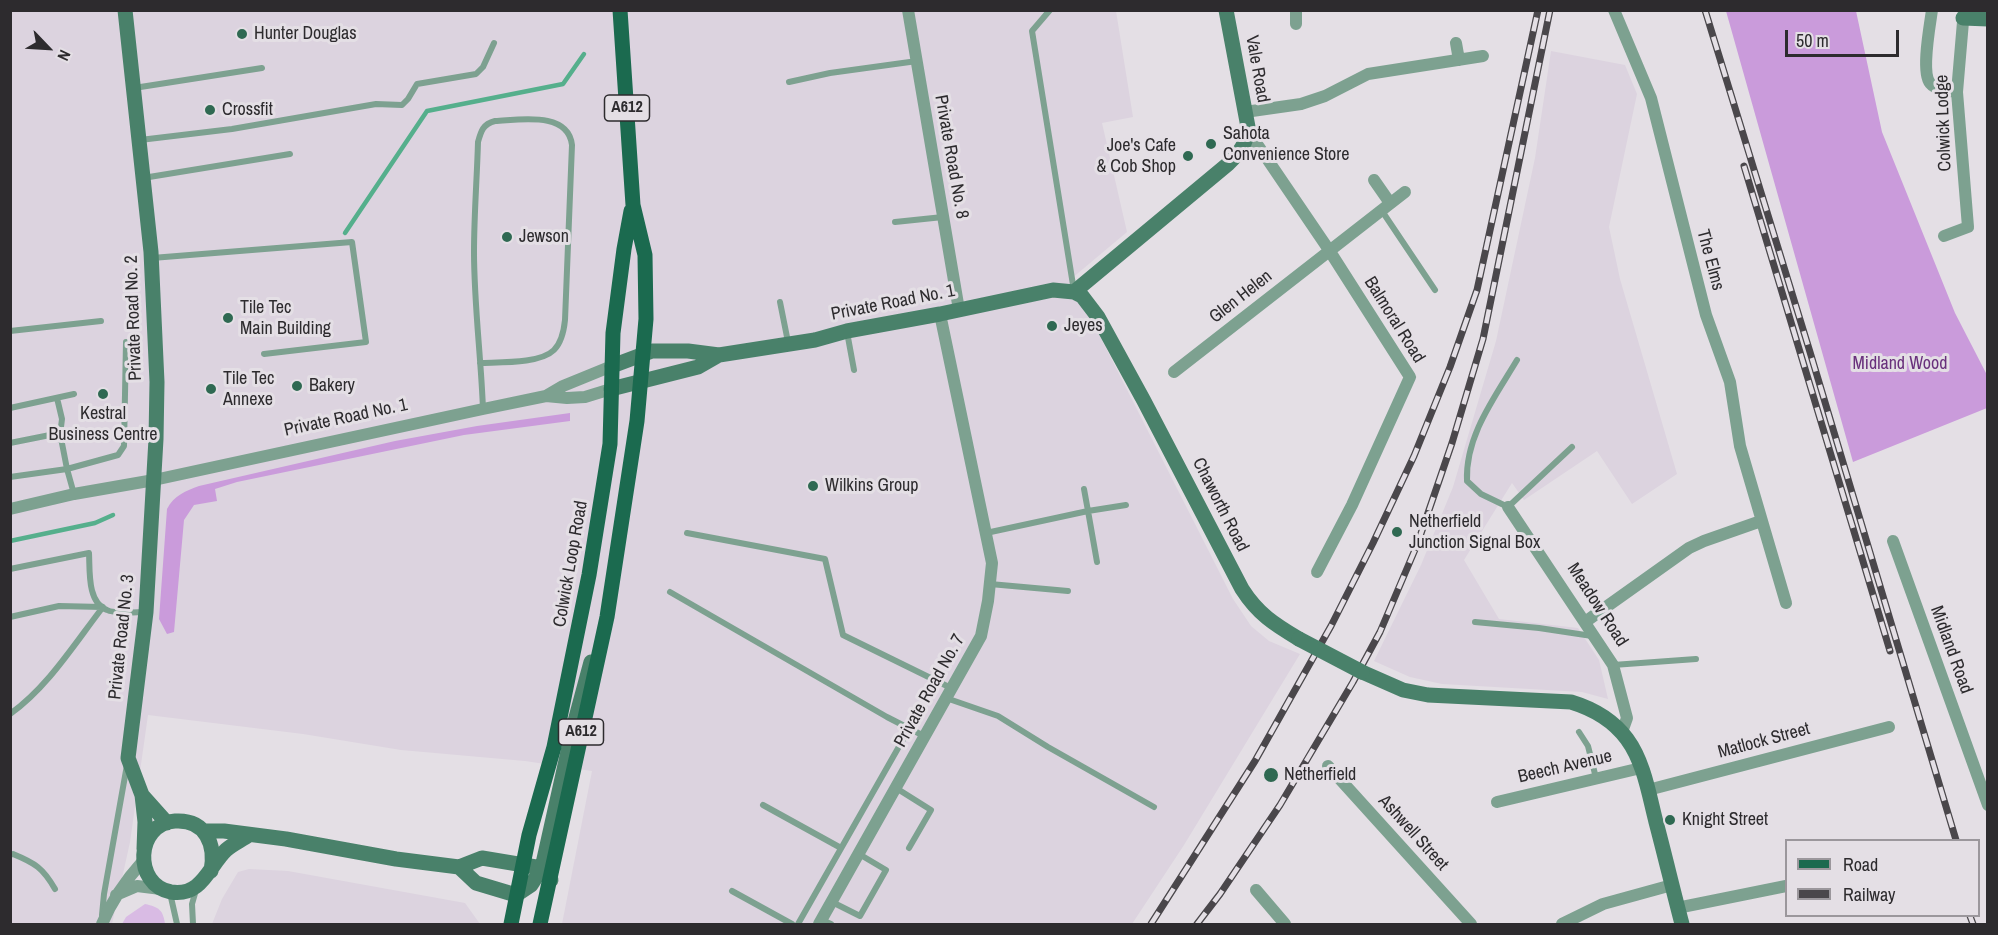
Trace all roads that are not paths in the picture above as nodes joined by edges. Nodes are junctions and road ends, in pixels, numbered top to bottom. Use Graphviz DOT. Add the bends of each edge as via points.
graph roads {
  1 [pos="125,10"];
  2 [pos="620,10"];
  3 [pos="908,10"];
  4 [pos="1050,10"];
  5 [pos="1227,10"];
  6 [pos="1296,10"];
  7 [pos="1614,10"];
  8 [pos="1932,10"];
  9 [pos="1964,14"];
  10 [pos="1988,20"];
  11 [pos="1296,24"];
  12 [pos="494,43"];
  13 [pos="1456,43"];
  14 [pos="1483,56"];
  15 [pos="1459,60"];
  16 [pos="916,61"];
  17 [pos="262,68"];
  18 [pos="789,82"];
  19 [pos="133,88"];
  20 [pos="1957,92"];
  21 [pos="1245,112"];
  22 [pos="1247,135"];
  23 [pos="139,141"];
  24 [pos="290,154"];
  25 [pos="143,178"];
  26 [pos="1374,180"];
  27 [pos="1405,192"];
  28 [pos="633,205"];
  29 [pos="1386,207"];
  30 [pos="943,217"];
  31 [pos="895,222"];
  32 [pos="1944,236"];
  33 [pos="1329,250"];
  34 [pos="151,258"];
  35 [pos="1435,290"];
  36 [pos="1074,292"];
  37 [pos="780,302"];
  38 [pos="959,310"];
  39 [pos="940,314"];
  40 [pos="101,321"];
  41 [pos="10,331"];
  42 [pos="847,331"];
  43 [pos="126,342"];
  44 [pos="789,344"];
  45 [pos="264,354"];
  46 [pos="642,355"];
  47 [pos="719,355"];
  48 [pos="1517,360"];
  49 [pos="480,363"];
  50 [pos="612,366"];
  51 [pos="854,370"];
  52 [pos="1174,372"];
  53 [pos="640,382"];
  54 [pos="611,389"];
  55 [pos="74,394"];
  56 [pos="546,396"];
  57 [pos="57,398"];
  58 [pos="10,408"];
  59 [pos="483,408"];
  60 [pos="60,435"];
  61 [pos="10,443"];
  62 [pos="1572,447"];
  63 [pos="67,469"];
  64 [pos="10,477"];
  65 [pos="154,480"];
  66 [pos="1084,489"];
  67 [pos="74,494"];
  68 [pos="1126,505"];
  69 [pos="1509,507"];
  70 [pos="11,508"];
  71 [pos="1088,511"];
  72 [pos="1761,521"];
  73 [pos="687,533"];
  74 [pos="986,533"];
  75 [pos="1893,541"];
  76 [pos="1097,562"];
  77 [pos="10,569"];
  78 [pos="1317,572"];
  79 [pos="990,584"];
  80 [pos="1068,591"];
  81 [pos="670,592"];
  82 [pos="1786,603"];
  83 [pos="103,607"];
  84 [pos="146,612"];
  85 [pos="10,617"];
  86 [pos="1475,622"];
  87 [pos="1585,622"];
  88 [pos="1595,636"];
  89 [pos="1696,659"];
  90 [pos="1613,665"];
  91 [pos="949,693"];
  92 [pos="10,714"];
  93 [pos="1889,727"];
  94 [pos="1618,728"];
  95 [pos="909,729"];
  96 [pos="1580,732"];
  97 [pos="925,736"];
  98 [pos="128,758"];
  99 [pos="1328,766"];
  100 [pos="1641,768"];
  101 [pos="1596,778"];
  102 [pos="896,788"];
  103 [pos="1648,790"];
  104 [pos="142,795"];
  105 [pos="1497,802"];
  106 [pos="1988,804"];
  107 [pos="763,806"];
  108 [pos="1154,807"];
  109 [pos="167,823"];
  110 [pos="203,831"];
  111 [pos="249,835"];
  112 [pos="842,848"];
  113 [pos="909,848"];
  114 [pos="10,855"];
  115 [pos="143,855"];
  116 [pos="859,855"];
  117 [pos="522,864"];
  118 [pos="459,867"];
  119 [pos="211,871"];
  120 [pos="546,874"];
  121 [pos="1672,885"];
  122 [pos="197,886"];
  123 [pos="1785,886"];
  124 [pos="55,889"];
  125 [pos="165,890"];
  126 [pos="1256,890"];
  127 [pos="732,891"];
  128 [pos="116,895"];
  129 [pos="516,895"];
  130 [pos="832,902"];
  131 [pos="1677,908"];
  132 [pos="824,923"];
  133 [pos="102,924"];
  134 [pos="177,924"];
  135 [pos="193,924"];
  136 [pos="511,924"];
  137 [pos="540,924"];
  138 [pos="792,924"];
  139 [pos="798,924"];
  140 [pos="1286,924"];
  141 [pos="1471,924"];
  142 [pos="1562,924"];
  143 [pos="1682,924"];
  1 -- 19 [label="street, Private Road No. 2"];
  2 -- 28 [label="main road, Colwick Loop Road / A612"];
  3 -- 16 [label="street, Private Road No. 8"];
  4 -- 36 [label="lane" via="1032,31"];
  5 -- 21 [label="street, Vale Road"];
  6 -- 11 [label="street"];
  7 -- 72 [label="street, The Elms" via="1651,98 1706,315 1732,389 1740,446"];
  8 -- 20 [label="street" via="1926,71 1929,82 1939,89"];
  9 -- 10 [label="street"];
  9 -- 20 [label="street, Colwick Lodge"];
  12 -- 23 [label="lane" via="476,74 417,84 402,105 376,104"];
  13 -- 15 [label="street"];
  14 -- 15 [label="street"];
  15 -- 21 [label="street" via="1368,74 1301,104"];
  16 -- 18 [label="lane"];
  16 -- 30 [label="street, Private Road No. 8"];
  17 -- 19 [label="lane"];
  19 -- 23 [label="street, Private Road No. 2"];
  20 -- 32 [label="street, Colwick Lodge" via="1968,227"];
  21 -- 22 [label="street, Vale Road"];
  22 -- 33 [label="street, Balmoral Road"];
  22 -- 36 [label="street" via="1239,153 1228,164"];
  23 -- 25 [label="street, Private Road No. 2"];
  24 -- 25 [label="lane"];
  25 -- 34 [label="street, Private Road No. 2"];
  26 -- 29 [label="street"];
  27 -- 29 [label="street, Glen Helen"];
  28 -- 46 [label="main road, Colwick Loop Road / A612" via="645,255"];
  28 -- 50 [label="main road, Colwick Loop Road / A612" via="613,333"];
  29 -- 33 [label="street, Glen Helen"];
  29 -- 35 [label="lane"];
  30 -- 31 [label="lane"];
  30 -- 38 [label="street, Private Road No. 8"];
  33 -- 52 [label="street, Glen Helen"];
  33 -- 78 [label="street, Balmoral Road" via="1410,378 1352,506"];
  34 -- 45 [label="lane" via="352,242 366,342"];
  34 -- 65 [label="street, Private Road No. 2" via="157,382"];
  36 -- 38 [label="street, Private Road No. 1" via="1053,290"];
  36 -- 94 [label="street, Chaworth Road, bridge" via="1082,296 1098,317 1242,589 1259,612 1362,672 1403,690 1428,695 1571,702 1586,706"];
  37 -- 44 [label="lane"];
  38 -- 39 [label="street, Private Road No. 1"];
  39 -- 42 [label="street, Private Road No. 1"];
  39 -- 74 [label="street, Private Road No. 7"];
  40 -- 41 [label="lane"];
  42 -- 44 [label="street, Private Road No. 1"];
  42 -- 51 [label="lane"];
  43 -- 63 [label="lane" via="124,446 118,455"];
  44 -- 47 [label="street, Private Road No. 1"];
  46 -- 47 [label="street, Private Road No. 1" via="652,351"];
  46 -- 50 [label="street, Private Road No. 1"];
  46 -- 53 [label="main road, Colwick Loop Road / A612"];
  47 -- 53 [label="street, Private Road No. 1" via="698,367"];
  48 -- 69 [label="lane" via="1480,423 1467,466 1467,481 1481,494"];
  49 -- 49 [label="lane" via="474,252 481,130 495,121 549,120 563,125 571,134 572,145 563,336 554,351 538,358"];
  49 -- 59 [label="lane"];
  50 -- 54 [label="main road, Colwick Loop Road / A612"];
  50 -- 56 [label="street, Private Road No. 1"];
  53 -- 54 [label="street, Private Road No. 1"];
  53 -- 120 [label="main road, Colwick Loop Road / A612" via="622,530 602,641"];
  54 -- 56 [label="street, Private Road No. 1" via="567,399"];
  54 -- 117 [label="main road, Colwick Loop Road / A612" via="610,444 578,637 554,747"];
  55 -- 57 [label="lane"];
  56 -- 59 [label="street, Private Road No. 1"];
  57 -- 58 [label="lane"];
  57 -- 60 [label="lane" via="62,419"];
  59 -- 65 [label="street, Private Road No. 1"];
  60 -- 61 [label="lane"];
  60 -- 63 [label="lane"];
  62 -- 69 [label="lane"];
  63 -- 64 [label="lane"];
  63 -- 67 [label="lane"];
  65 -- 67 [label="street"];
  65 -- 84 [label="street, Private Road No. 3"];
  66 -- 71 [label="lane"];
  67 -- 70 [label="street"];
  68 -- 71 [label="lane"];
  69 -- 87 [label="street, Meadow Road"];
  71 -- 74 [label="lane"];
  71 -- 76 [label="lane"];
  72 -- 82 [label="street, The Elms"];
  72 -- 87 [label="street" via="1689,548"];
  73 -- 91 [label="lane" via="825,559 843,635"];
  74 -- 79 [label="street, Private Road No. 7" via="992,563"];
  75 -- 106 [label="street, Midland Road"];
  77 -- 83 [label="lane" via="89,553 92,588 96,602"];
  79 -- 80 [label="lane"];
  79 -- 91 [label="street, Private Road No. 7" via="981,636"];
  81 -- 95 [label="lane"];
  83 -- 84 [label="lane" via="107,611"];
  83 -- 85 [label="lane" via="59,606"];
  83 -- 92 [label="lane" via="51,674"];
  84 -- 98 [label="street, Private Road No. 3"];
  86 -- 88 [label="lane"];
  87 -- 88 [label="street, Meadow Road"];
  88 -- 90 [label="street, Meadow Road"];
  89 -- 90 [label="lane"];
  90 -- 94 [label="street, Meadow Road" via="1628,718"];
  91 -- 97 [label="street, Private Road No. 7"];
  91 -- 108 [label="lane" via="998,716"];
  93 -- 103 [label="street, Matlock Street"];
  94 -- 100 [label="street" via="1632,746"];
  95 -- 97 [label="lane"];
  95 -- 112 [label="lane"];
  96 -- 101 [label="lane"];
  97 -- 102 [label="street, Private Road No. 7"];
  98 -- 104 [label="street, Private Road No. 3"];
  98 -- 133 [label="lane"];
  99 -- 141 [label="street, Ashwell Street"];
  100 -- 101 [label="street, Beech Avenue"];
  100 -- 103 [label="street"];
  101 -- 105 [label="street, Beech Avenue"];
  102 -- 113 [label="lane" via="932,810"];
  102 -- 116 [label="street, Private Road No. 7"];
  103 -- 121 [label="street"];
  104 -- 109 [label="street, Private Road No. 3"];
  104 -- 115 [label="street, Private Road No. 3"];
  107 -- 112 [label="lane"];
  109 -- 110 [label="street" via="188,823"];
  109 -- 115 [label="street" via="152,834"];
  110 -- 111 [label="street"];
  110 -- 119 [label="street" via="214,856"];
  111 -- 118 [label="street"];
  111 -- 119 [label="street" via="226,850"];
  112 -- 139 [label="lane"];
  114 -- 124 [label="lane" via="31,861 45,872"];
  115 -- 125 [label="street" via="147,873"];
  115 -- 128 [label="street"];
  116 -- 130 [label="street, Private Road No. 7"];
  116 -- 130 [label="lane" via="886,870 860,916"];
  117 -- 118 [label="street" via="482,858"];
  117 -- 120 [label="street"];
  117 -- 129 [label="main road, Colwick Loop Road / A612"];
  118 -- 129 [label="street" via="476,883"];
  119 -- 122 [label="street"];
  120 -- 129 [label="street"];
  120 -- 137 [label="main road, Colwick Loop Road / A612"];
  121 -- 131 [label="street"];
  121 -- 142 [label="street" via="1603,904"];
  122 -- 125 [label="street" via="181,892"];
  122 -- 135 [label="lane" via="192,904"];
  123 -- 131 [label="street"];
  125 -- 128 [label="street" via="137,886"];
  125 -- 134 [label="lane" via="173,901"];
  126 -- 140 [label="street"];
  127 -- 138 [label="lane"];
  128 -- 133 [label="street"];
  129 -- 136 [label="main road, Colwick Loop Road / A612"];
  130 -- 132 [label="street, Private Road No. 7"];
  131 -- 143 [label="street"];
}
